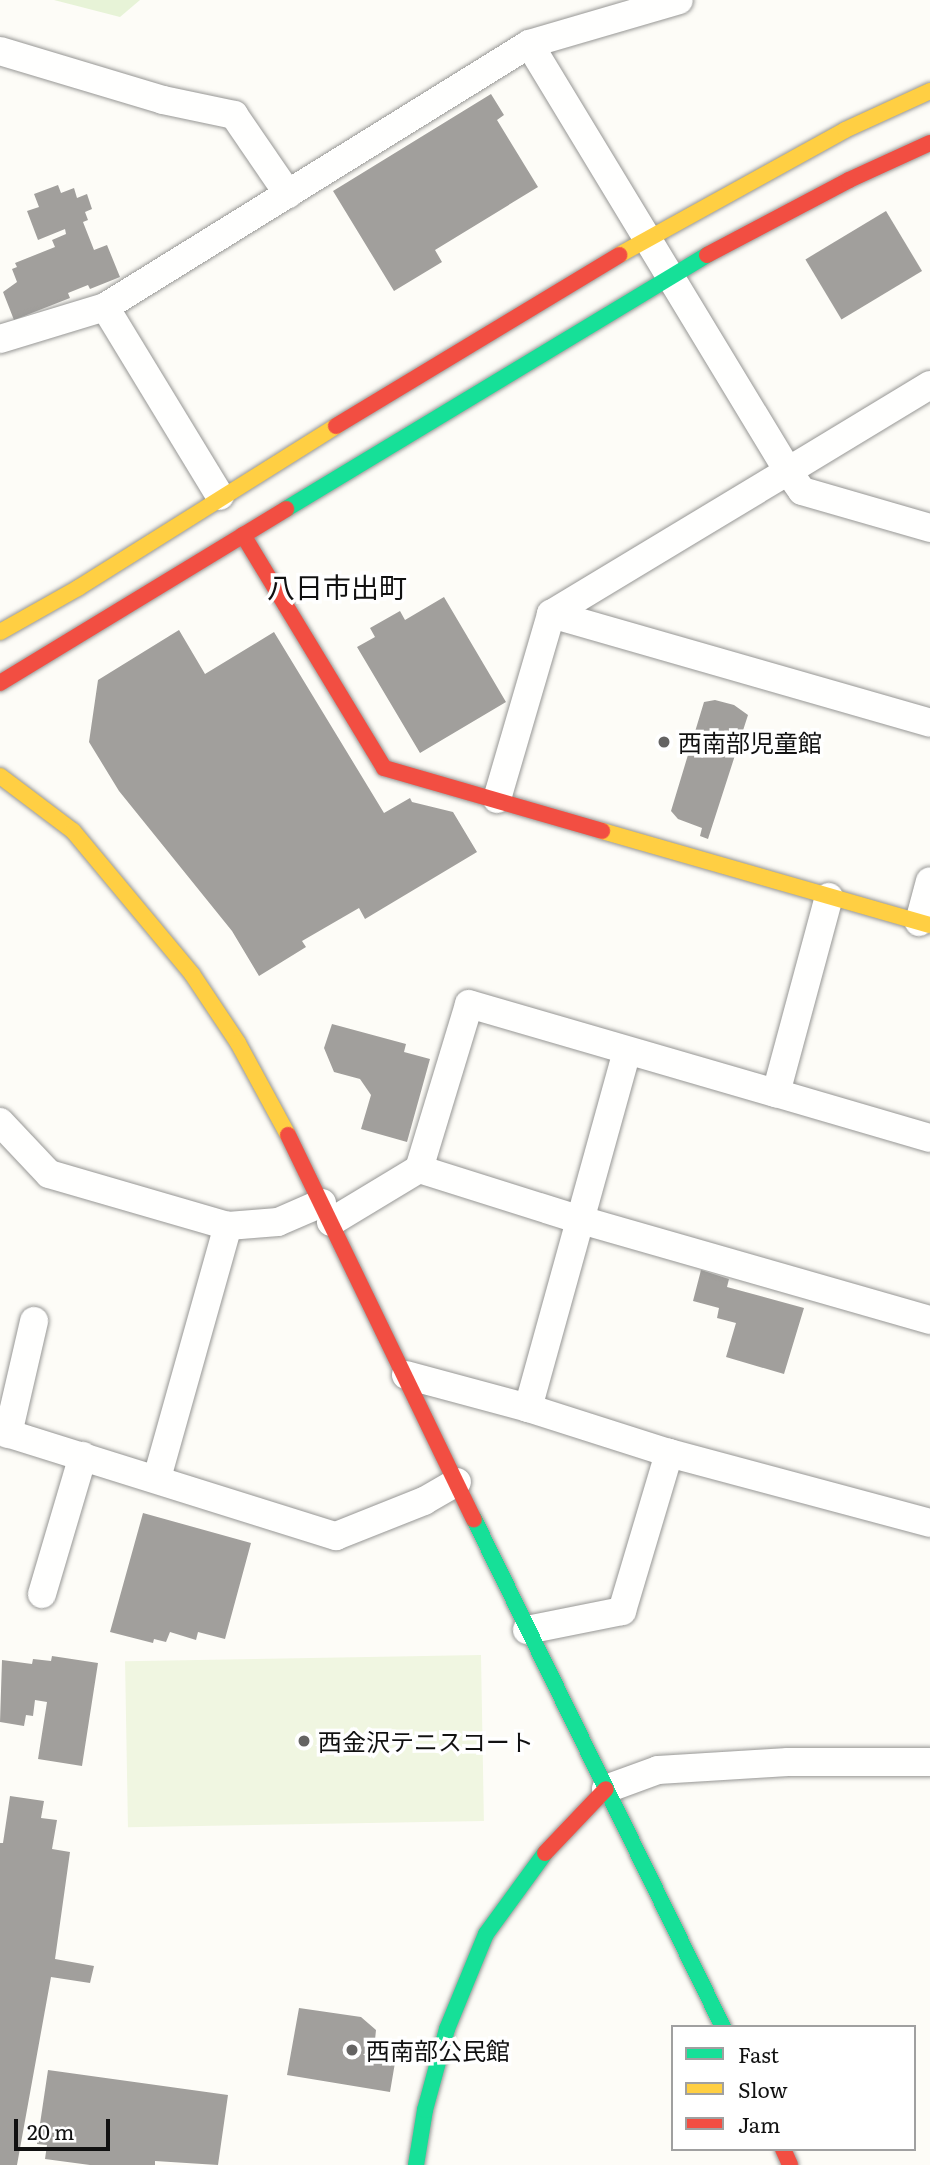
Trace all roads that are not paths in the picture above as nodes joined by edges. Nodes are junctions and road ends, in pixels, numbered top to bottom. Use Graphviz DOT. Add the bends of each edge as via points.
graph roads {
  1 [pos="680,0"];
  2 [pos="529,44"];
  3 [pos="0,51"];
  4 [pos="930,91"];
  5 [pos="930,143"];
  6 [pos="288,194"];
  7 [pos="645,239"];
  8 [pos="670,274"];
  9 [pos="105,307"];
  10 [pos="0,339"];
  11 [pos="930,385"];
  12 [pos="788,471"];
  13 [pos="220,496"];
  14 [pos="930,528"];
  15 [pos="243,535"];
  16 [pos="551,614"];
  17 [pos="0,632"];
  18 [pos="0,683"];
  19 [pos="930,723"];
  20 [pos="0,776"];
  21 [pos="497,799"];
  22 [pos="930,881"];
  23 [pos="829,897"];
  24 [pos="925,923"];
  25 [pos="627,1051"];
  26 [pos="776,1093"];
  27 [pos="0,1122"];
  28 [pos="930,1138"];
  29 [pos="419,1169"];
  30 [pos="327,1212"];
  31 [pos="581,1220"];
  32 [pos="228,1226"];
  33 [pos="930,1320"];
  34 [pos="34,1321"];
  35 [pos="406,1376"];
  36 [pos="528,1408"];
  37 [pos="4,1433"];
  38 [pos="669,1453"];
  39 [pos="83,1456"];
  40 [pos="157,1478"];
  41 [pos="457,1482"];
  42 [pos="930,1523"];
  43 [pos="42,1594"];
  44 [pos="527,1630"];
  45 [pos="930,1762"];
  46 [pos="606,1788"];
  47 [pos="722,2025"];
  48 [pos="416,2165"];
  1 -- 2 [label="street"];
  2 -- 6 [label="street"];
  2 -- 7 [label="street"];
  3 -- 6 [label="street" via="163,100 234,115"];
  4 -- 7 [label="street" via="845,130"];
  5 -- 8 [label="street"];
  6 -- 9 [label="street"];
  7 -- 8 [label="street"];
  7 -- 13 [label="street"];
  8 -- 12 [label="street"];
  8 -- 15 [label="street"];
  9 -- 10 [label="street"];
  9 -- 13 [label="street"];
  11 -- 12 [label="street"];
  12 -- 14 [label="street" via="802,491"];
  12 -- 16 [label="street"];
  13 -- 17 [label="street" via="78,588"];
  15 -- 18 [label="street"];
  15 -- 21 [label="street" via="384,768"];
  16 -- 19 [label="street"];
  16 -- 21 [label="street"];
  20 -- 30 [label="street" via="73,831 192,974 239,1043"];
  21 -- 23 [label="street"];
  22 -- 24 [label="street"];
  23 -- 24 [label="street"];
  23 -- 26 [label="street"];
  25 -- 26 [label="street"];
  25 -- 29 [label="street" via="469,1004"];
  25 -- 31 [label="street"];
  26 -- 28 [label="street"];
  27 -- 32 [label="street" via="49,1174"];
  29 -- 30 [label="street"];
  29 -- 31 [label="street"];
  30 -- 32 [label="street"];
  30 -- 35 [label="street"];
  31 -- 33 [label="street"];
  31 -- 36 [label="street"];
  32 -- 40 [label="street"];
  34 -- 37 [label="street"];
  35 -- 36 [label="street"];
  35 -- 41 [label="street"];
  36 -- 38 [label="street"];
  37 -- 39 [label="street"];
  38 -- 42 [label="street"];
  38 -- 44 [label="street" via="622,1611"];
  39 -- 40 [label="street"];
  39 -- 43 [label="street"];
  40 -- 41 [label="street" via="336,1535 424,1501"];
  41 -- 44 [label="street"];
  44 -- 46 [label="street"];
  45 -- 46 [label="street" via="788,1762 658,1770"];
  46 -- 47 [label="street"];
  46 -- 48 [label="street" via="549,1848 486,1934 447,2029"];
}
